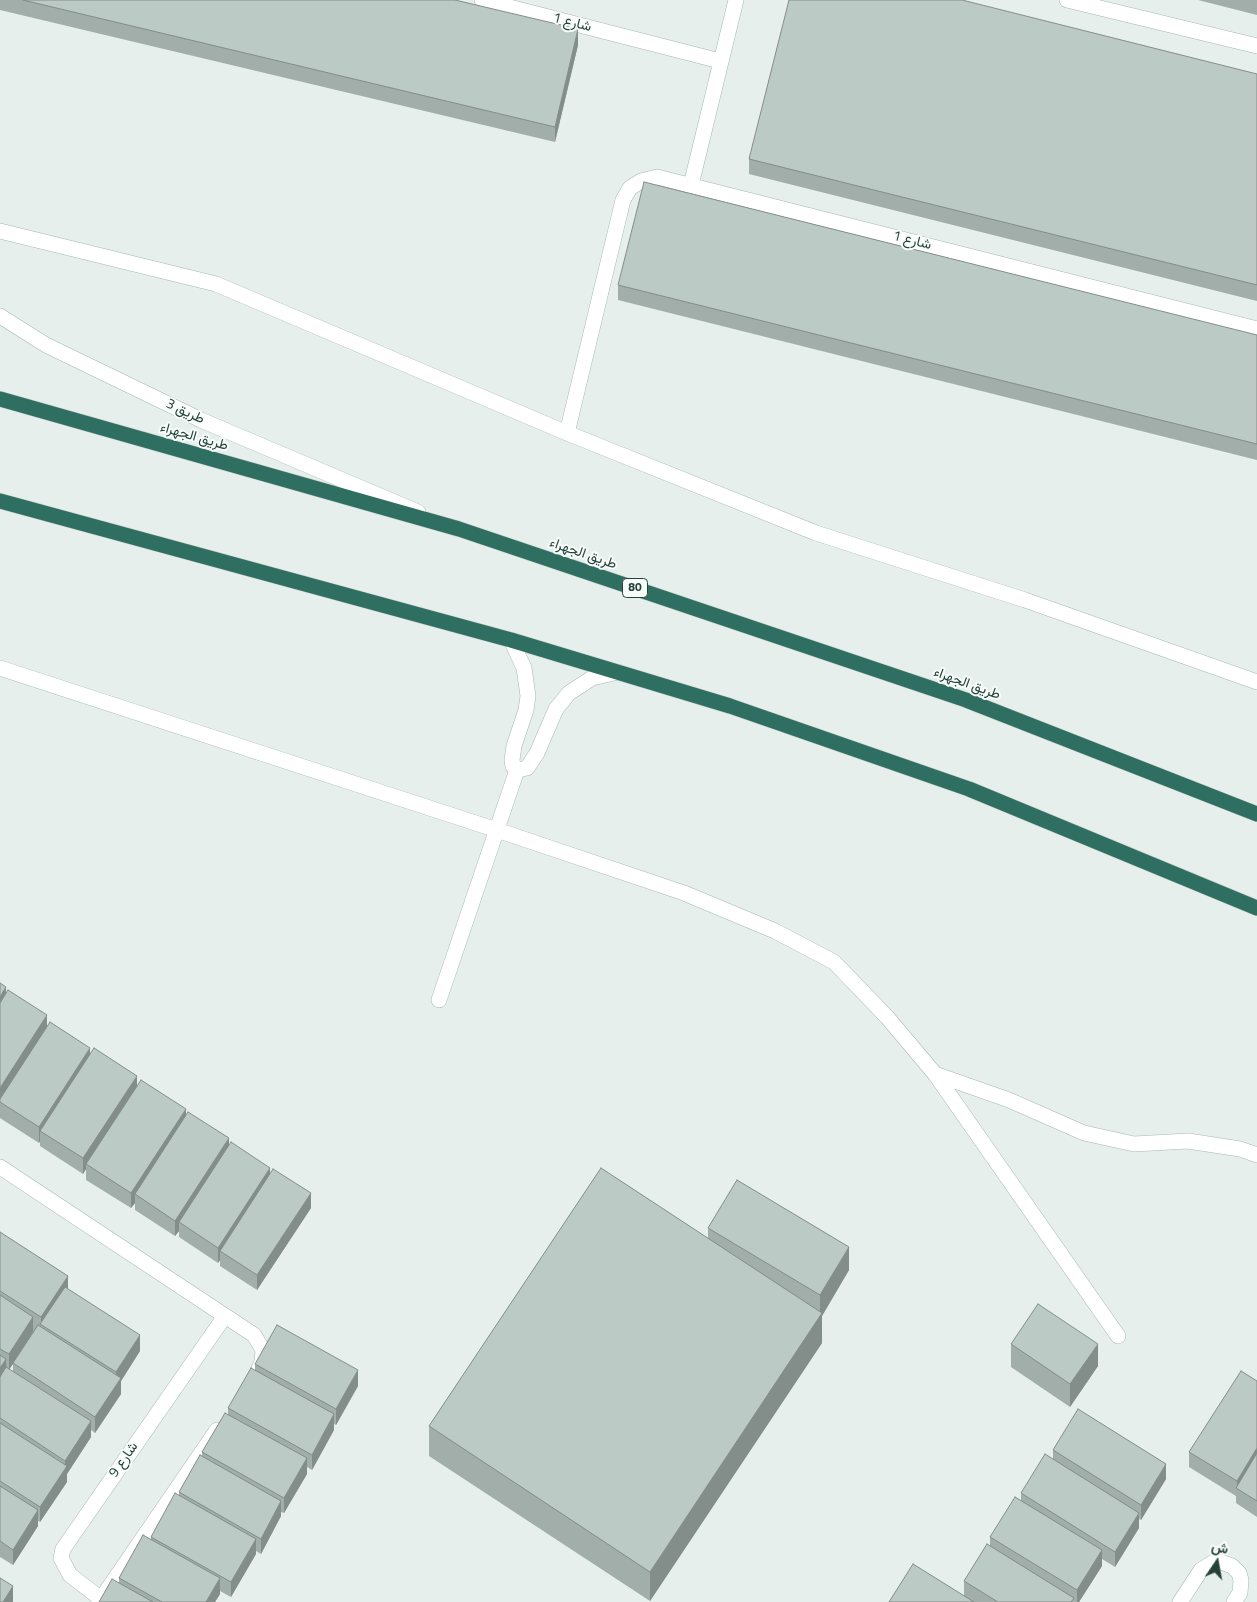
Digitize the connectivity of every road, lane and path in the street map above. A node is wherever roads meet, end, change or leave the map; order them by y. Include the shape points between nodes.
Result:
1 (482, 0) edge
2 (736, 0) edge
3 (1067, 0) edge
4 (1257, 46) edge
5 (720, 61) junction
6 (691, 185) junction
7 (0, 231) edge
8 (0, 316) edge
9 (1257, 329) edge
10 (0, 399) edge
11 (567, 433) junction
12 (0, 501) edge
13 (459, 529) junction
14 (511, 640) junction
15 (0, 668) edge
16 (618, 672) junction
17 (1257, 682) edge
18 (517, 770) junction
19 (1257, 814) edge
20 (497, 830) junction
21 (1257, 908) edge
22 (439, 1000) dead end
23 (935, 1074) junction
24 (1257, 1155) edge
25 (2, 1171) edge
26 (225, 1316) junction
27 (1118, 1336) dead end
28 (251, 1381) edge
29 (223, 1421) edge
30 (100, 1600) edge
31 (1180, 1602) edge
32 (1234, 1602) edge

1 - 5 street, شارع 1
2 - 5 street
3 - 4 street
5 - 6 street
6 - 9 street, شارع 1
6 - 11 street, شارع 1 via 658,177 640,181 630,188 623,200
7 - 11 street via 216,284
8 - 13 street, طريق 3 via 46,345 201,420
10 - 13 highway, طريق الجهراء / 80
11 - 17 street via 816,533 1024,600
12 - 14 highway
13 - 19 highway, طريق الجهراء / 80 via 966,700
14 - 16 highway
14 - 18 street via 524,668 528,696 514,746 512,760
15 - 20 street
16 - 18 street via 592,678 569,693 556,710 527,768
16 - 21 highway via 730,706 933,776
18 - 20 street
20 - 22 street
20 - 23 street via 684,893 775,931 834,962 887,1017
23 - 24 street via 1009,1100 1084,1133 1134,1144 1188,1141
23 - 27 street
25 - 26 street
26 - 28 street via 254,1335 263,1350 262,1362
26 - 30 street, شارع 9 via 63,1549 61,1558 70,1575
29 - 30 street, شارع 9
31 - 32 street via 1201,1570 1214,1562 1221,1562 1239,1573 1240,1593

